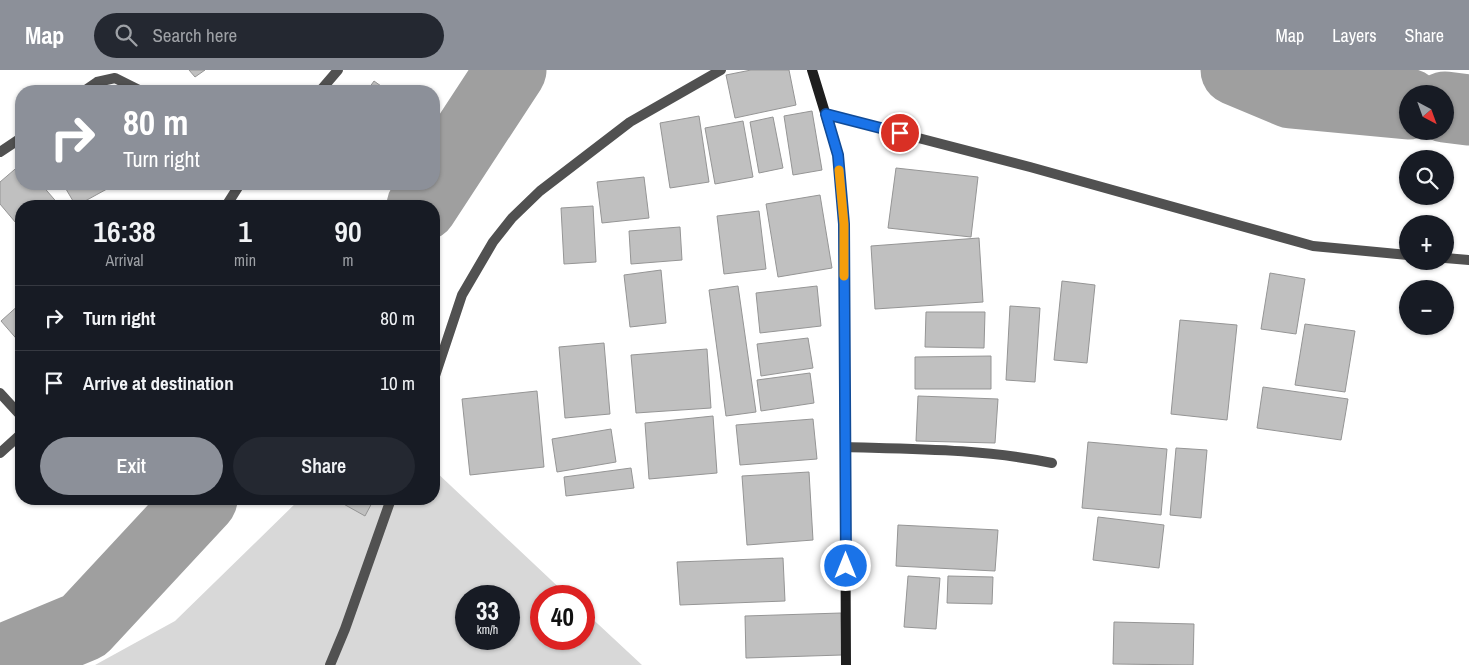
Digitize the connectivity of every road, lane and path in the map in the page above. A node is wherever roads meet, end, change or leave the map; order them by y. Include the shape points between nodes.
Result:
1 (338, 70) edge
2 (721, 70) edge
3 (812, 70) edge
4 (92, 85) edge
5 (129, 85) edge
6 (325, 85) edge
7 (826, 114) junction
8 (15, 142) edge
9 (0, 152) edge
10 (1399, 253) edge
11 (1454, 259) edge
12 (1469, 260) edge
13 (440, 361) edge
14 (0, 393) edge
15 (15, 409) edge
16 (15, 439) edge
17 (846, 447) junction
18 (0, 453) edge
19 (1052, 463) dead end
20 (389, 505) edge
21 (330, 665) edge
22 (846, 665) edge

1 - 6 street
2 - 13 street via 630,122 540,191 512,218 493,242 462,295
3 - 7 street
4 - 5 street via 115,78
7 - 10 street via 1312,246
7 - 17 street via 838,155 844,224
8 - 9 street
11 - 12 street
14 - 15 street
16 - 18 street
17 - 19 street via 973,450
17 - 22 street
20 - 21 street

